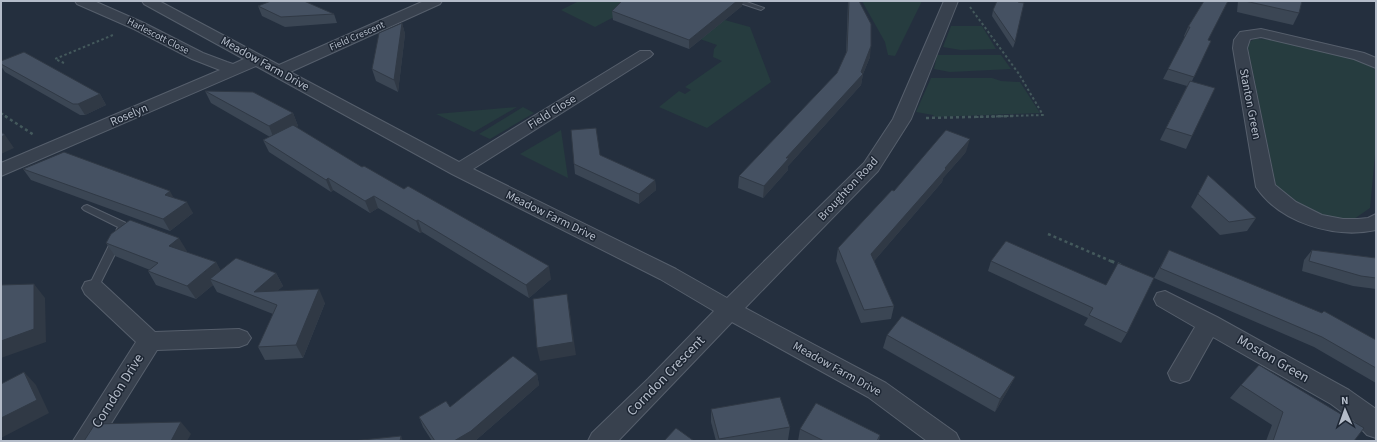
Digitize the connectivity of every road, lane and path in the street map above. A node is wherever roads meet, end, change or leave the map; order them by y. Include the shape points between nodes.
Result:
1 (82, 1) edge
2 (436, 1) edge
3 (737, 1) edge
4 (951, 1) edge
5 (156, 2) edge
6 (970, 6) dead end
7 (760, 8) dead end
8 (137, 25) junction
9 (645, 54) dead end
10 (258, 59) junction
11 (64, 63) dead end
12 (1376, 63) edge
13 (234, 69) junction
14 (279, 71) junction
15 (1, 113) edge
16 (926, 118) dead end
17 (53, 148) junction
18 (1, 170) edge
19 (459, 170) junction
20 (87, 208) dead end
21 (1376, 221) edge
22 (1048, 234) dead end
23 (1124, 266) edge
24 (93, 288) joint
25 (1165, 299) dead end
26 (730, 310) junction
27 (1209, 323) junction
28 (239, 338) dead end
29 (150, 341) junction
30 (1180, 373) dead end
31 (1376, 427) edge
32 (86, 441) edge
33 (601, 441) edge
34 (947, 441) edge

1 - 8 street, Harlescott Close
2 - 14 street, Field Crescent
3 - 7 lane
4 - 26 street, Broughton Road via 902,119 871,167
5 - 10 street, Meadow Farm Drive
6 - 16 path via 1018,74 1043,115
8 - 11 path via 55,59
8 - 13 street, Harlescott Close via 187,52
9 - 19 street, Field Close
10 - 13 street, Roselyn
10 - 14 street, Meadow Farm Drive
12 - 21 street, Stanton Green via 1359,56 1261,33 1245,35 1241,40 1240,48 1266,187 1279,200 1299,213 1328,224 1354,227 1374,224
13 - 17 street, Roselyn
14 - 19 street, Meadow Farm Drive
15 - 17 path
17 - 18 street, Roselyn
19 - 26 street, Meadow Farm Drive via 668,274
20 - 24 lane via 124,226
22 - 23 path
24 - 29 street, Corndon Drive
25 - 27 street, Moston Green
26 - 33 street, Corndon Crescent
26 - 34 street, Meadow Farm Drive via 877,390
27 - 30 street
27 - 31 street, Moston Green via 1340,397 1363,413
28 - 29 street, Corndon Drive
29 - 32 street, Corndon Drive

